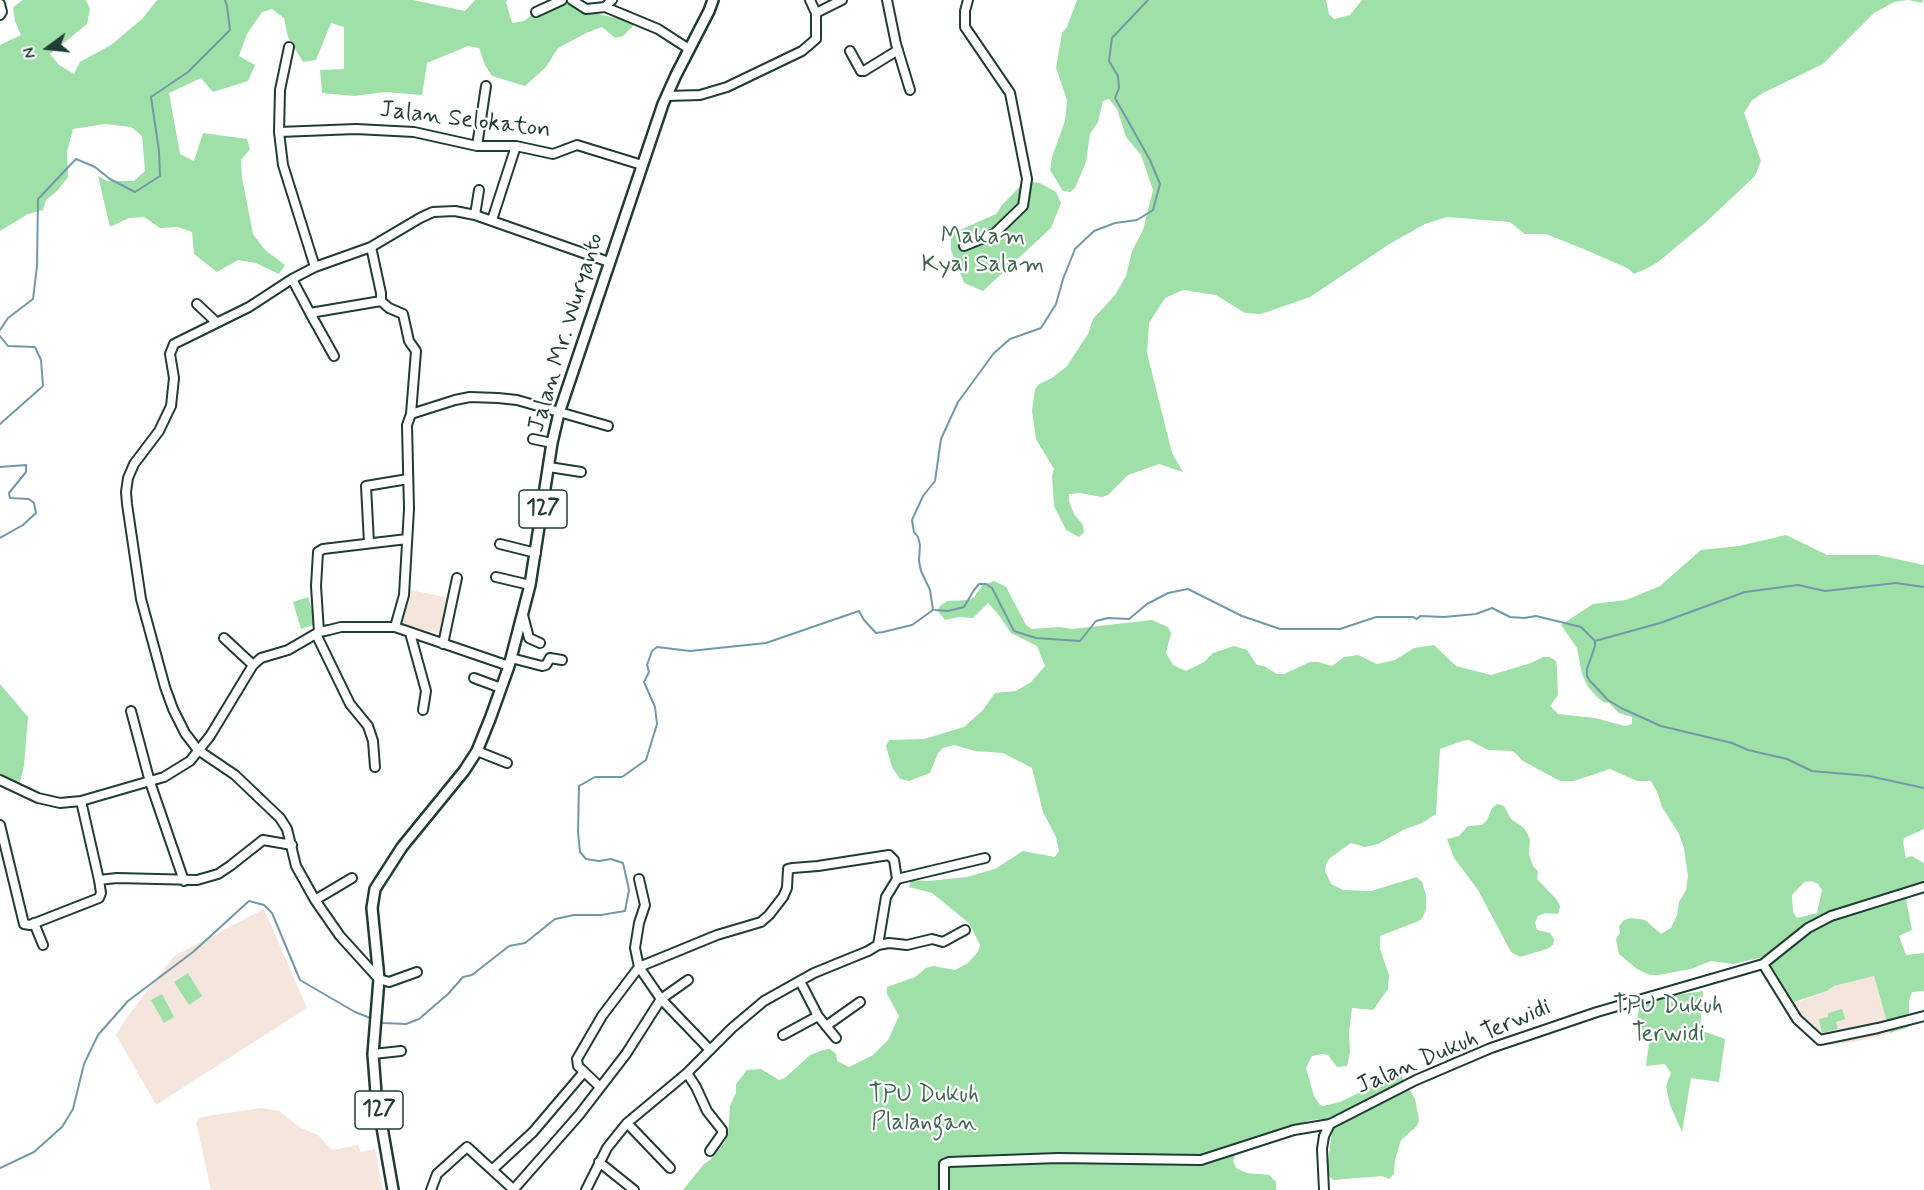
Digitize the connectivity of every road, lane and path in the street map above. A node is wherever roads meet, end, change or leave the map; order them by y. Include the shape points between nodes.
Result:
1 (562, 0) edge
2 (572, 0) edge
3 (612, 0) edge
4 (713, 0) edge
5 (810, 0) edge
6 (842, 0) edge
7 (887, 0) edge
8 (968, 0) edge
9 (0, 4) edge
10 (605, 7) junction
11 (536, 12) dead end
12 (816, 13) junction
13 (0, 15) edge
14 (289, 47) dead end
15 (688, 49) junction
16 (898, 50) junction
17 (850, 51) dead end
18 (486, 86) dead end
19 (910, 90) dead end
20 (667, 96) junction
21 (279, 132) junction
22 (477, 146) junction
23 (516, 146) junction
24 (642, 165) junction
25 (479, 190) dead end
26 (475, 215) junction
27 (492, 220) junction
28 (964, 246) dead end
29 (371, 247) junction
30 (609, 262) junction
31 (315, 267) junction
32 (292, 279) junction
33 (381, 301) junction
34 (198, 304) dead end
35 (310, 313) junction
36 (216, 322) junction
37 (334, 356) dead end
38 (559, 413) junction
39 (411, 414) junction
40 (608, 426) dead end
41 (533, 439) dead end
42 (552, 443) junction
43 (549, 467) junction
44 (581, 472) dead end
45 (408, 479) junction
46 (407, 539) junction
47 (369, 543) junction
48 (501, 544) dead end
49 (536, 553) junction
50 (496, 577) dead end
51 (457, 578) dead end
52 (530, 585) junction
53 (523, 615) junction
54 (395, 627) junction
55 (318, 633) junction
56 (410, 633) junction
57 (224, 638) dead end
58 (540, 643) dead end
59 (443, 644) junction
60 (562, 660) dead end
61 (510, 662) junction
62 (253, 665) junction
63 (474, 678) dead end
64 (501, 688) junction
65 (423, 710) dead end
66 (131, 711) dead end
67 (198, 750) junction
68 (477, 751) junction
69 (507, 762) dead end
70 (375, 767) dead end
71 (0, 780) edge
72 (150, 782) junction
73 (81, 801) junction
74 (0, 825) edge
75 (292, 846) junction
76 (985, 858) dead end
77 (352, 878) dead end
78 (639, 879) dead end
79 (897, 879) junction
80 (99, 880) junction
81 (184, 881) junction
82 (1924, 887) edge
83 (315, 900) junction
84 (34, 923) junction
85 (965, 930) dead end
86 (43, 945) dead end
87 (878, 945) junction
88 (1762, 964) junction
89 (639, 967) junction
90 (417, 972) dead end
91 (379, 979) junction
92 (688, 980) dead end
93 (800, 981) junction
94 (661, 999) junction
95 (860, 1002) dead end
96 (818, 1016) junction
97 (1924, 1016) edge
98 (826, 1026) junction
99 (783, 1035) dead end
100 (836, 1038) dead end
101 (710, 1050) junction
102 (401, 1051) dead end
103 (373, 1054) junction
104 (584, 1072) junction
105 (687, 1073) junction
106 (600, 1087) junction
107 (627, 1122) junction
108 (1330, 1124) junction
109 (710, 1151) dead end
110 (599, 1162) junction
111 (670, 1168) dead end
112 (493, 1169) junction
113 (393, 1190) edge
114 (431, 1190) edge
115 (514, 1190) edge
116 (586, 1190) edge
117 (634, 1190) edge
118 (944, 1190) edge
119 (1324, 1190) edge

1 - 11 street
2 - 10 street via 586,9
3 - 10 street
4 - 15 main road, Jalan Mr. Wuryanto / 127
5 - 12 street
6 - 12 street
7 - 16 street
8 - 28 street via 965,27 1010,93 1027,178 1023,206 994,234
9 - 13 street
10 - 15 street via 658,29
12 - 20 street via 816,39 802,51 727,87 700,95
14 - 21 street via 280,90
15 - 20 main road, Jalan Mr. Wuryanto / 127
16 - 17 street via 864,71
16 - 19 street
18 - 22 street
20 - 24 main road, Jalan Mr. Wuryanto / 127
21 - 22 street, Jalan Selokaton via 414,132
21 - 31 street via 283,165
22 - 23 street, Jalan Selokaton
23 - 24 street, Jalan Selokaton via 553,154 577,146
23 - 27 street
24 - 30 main road, Jalan Mr. Wuryanto / 127
25 - 26 street
26 - 27 street
26 - 29 street via 433,212
27 - 30 street
29 - 31 street
29 - 33 street
30 - 38 main road, Jalan Mr. Wuryanto / 127
31 - 32 street
32 - 35 street
32 - 36 street via 249,307
33 - 35 street
33 - 39 street via 403,314 409,341 416,351
34 - 36 street
35 - 37 street
36 - 67 street via 174,344 171,406 159,431 134,464 126,492 138,583 156,659 173,709
38 - 39 street via 517,400 470,397
38 - 40 street
38 - 42 main road, Jalan Mr. Wuryanto / 127
39 - 45 street via 407,425
41 - 42 street
42 - 43 main road, Jalan Mr. Wuryanto / 127
43 - 44 street
43 - 49 main road, Jalan Mr. Wuryanto / 127
45 - 46 street
45 - 47 street via 366,486
46 - 47 street
46 - 54 street via 404,595
47 - 55 street via 318,552
48 - 49 street
49 - 52 main road, Jalan Mr. Wuryanto / 127
50 - 52 street
51 - 59 street
52 - 53 main road, Jalan Mr. Wuryanto / 127
53 - 58 street via 529,638
53 - 61 main road, Jalan Mr. Wuryanto / 127
54 - 55 street via 340,627
54 - 56 street
55 - 62 street
55 - 70 street via 350,704 368,726
56 - 59 street
56 - 65 street via 426,691
57 - 62 street
59 - 61 street
60 - 61 street via 550,658 542,666
61 - 64 main road, Jalan Mr. Wuryanto / 127
62 - 67 street
63 - 64 street
64 - 68 main road, Jalan Mr. Wuryanto / 127
66 - 72 street
67 - 72 street via 178,769
67 - 75 street via 235,775 274,810 287,829
68 - 69 street
68 - 91 main road, Jalan Mr. Wuryanto / 127 via 375,889 372,908
71 - 73 street via 47,801
72 - 73 street
72 - 81 street
73 - 80 street
74 - 84 street via 24,924
75 - 81 street via 263,840 218,873
75 - 83 street via 296,866
76 - 79 street
77 - 83 street
78 - 89 street via 645,905 635,948
79 - 87 street via 886,897
79 - 89 street via 894,860 889,855 788,869 783,897 761,922 717,935
80 - 81 street
80 - 84 street via 99,898
82 - 88 street, Jalan Dukuh Terwidi via 1831,916 1808,928
83 - 91 street via 340,936
84 - 86 street
85 - 87 street via 943,942 928,939 907,945
87 - 93 street
88 - 97 street via 1797,1020 1820,1040
88 - 108 street, Jalan Dukuh Terwidi via 1597,1012 1491,1048 1416,1080
89 - 94 street
89 - 104 street via 602,1016 577,1059
90 - 91 street via 389,982
91 - 103 main road, Jalan Mr. Wuryanto / 127
92 - 94 street
93 - 96 street
93 - 101 street via 764,1001
94 - 101 street
94 - 106 street
95 - 98 street
96 - 98 street
96 - 99 street
98 - 100 street
101 - 105 street
102 - 103 street
103 - 113 main road, Jalan Mr. Wuryanto / 127
104 - 106 street
104 - 112 street via 533,1132
105 - 107 street
105 - 109 street via 722,1130
106 - 115 street
107 - 110 street
107 - 111 street
108 - 118 street, Jalan Dukuh Terwidi via 1294,1130 1201,1160 1058,1158 949,1162 944,1164
108 - 119 street via 1322,1149
110 - 116 street
110 - 117 street
112 - 114 street via 467,1147 437,1174
112 - 115 street

